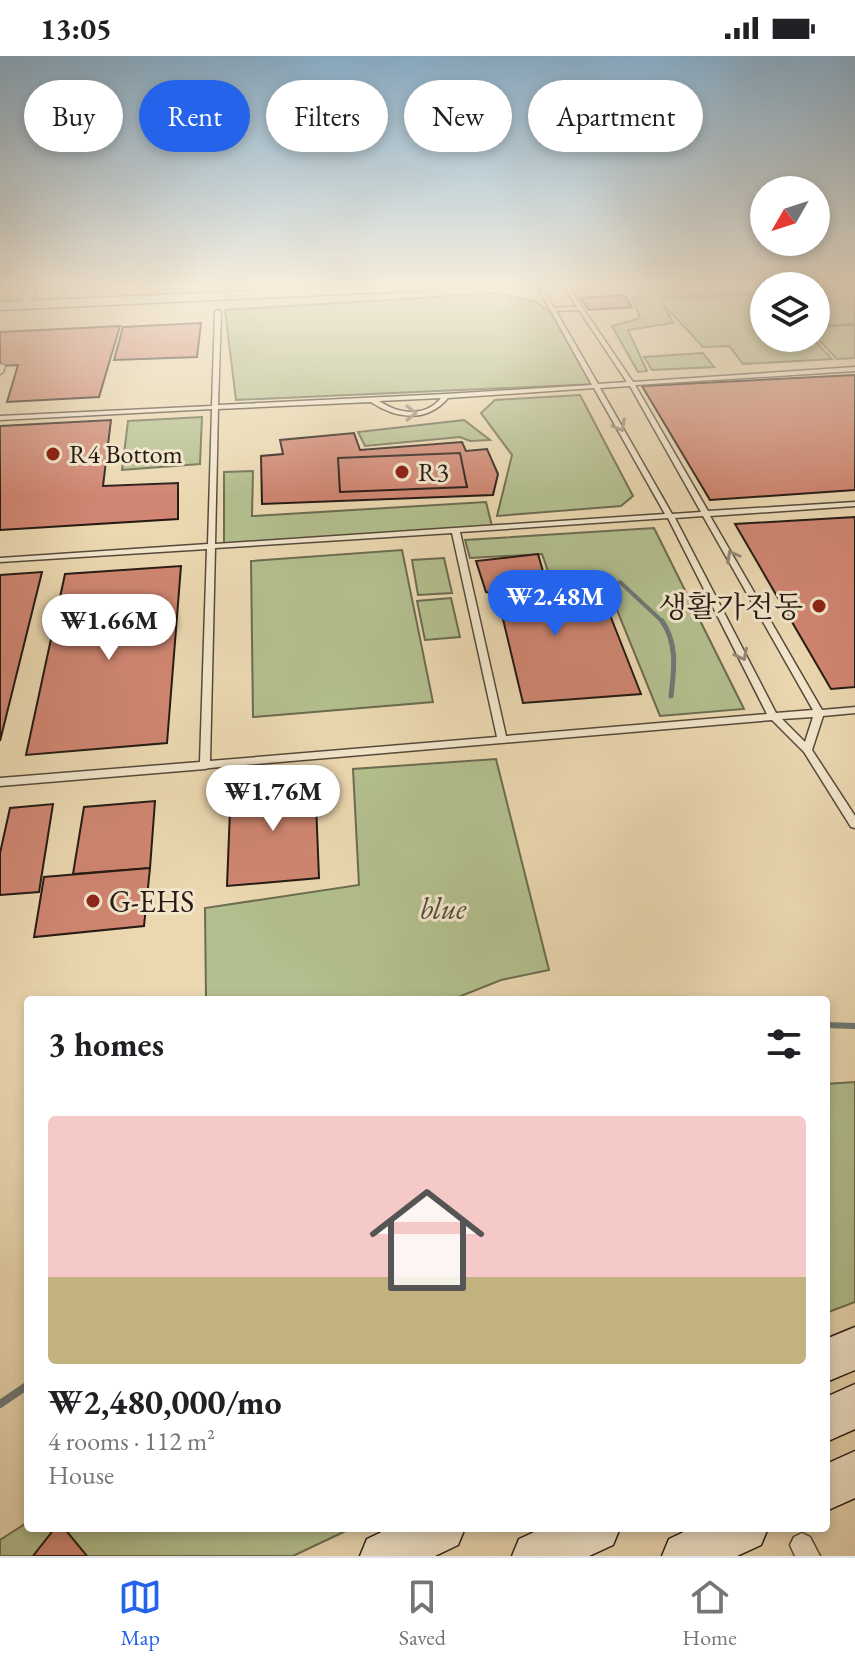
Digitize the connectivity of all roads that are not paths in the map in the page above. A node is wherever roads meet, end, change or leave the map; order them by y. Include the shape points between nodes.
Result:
1 (216, 356) edge
2 (580, 356) edge
3 (613, 356) edge
4 (855, 369) edge
5 (631, 383) junction
6 (597, 384) junction
7 (446, 396) junction
8 (373, 400) junction
9 (214, 407) junction
10 (0, 418) edge
11 (855, 504) edge
12 (708, 514) junction
13 (671, 518) junction
14 (456, 532) junction
15 (211, 547) junction
16 (0, 560) edge
17 (855, 710) edge
18 (819, 713) junction
19 (772, 715) junction
20 (502, 739) junction
21 (807, 750) junction
22 (205, 766) junction
23 (0, 782) edge
24 (855, 824) edge
25 (855, 1348) edge
26 (830, 1359) edge
27 (855, 1406) edge
28 (830, 1418) edge
29 (855, 1474) edge
30 (830, 1486) edge
31 (433, 1532) edge
32 (587, 1532) edge
33 (736, 1532) edge
34 (384, 1556) edge
35 (536, 1556) edge
36 (686, 1556) edge

1 - 9 lane
2 - 6 lane
3 - 5 lane
4 - 5 lane
5 - 6 lane
5 - 12 lane
6 - 7 lane
6 -> 13 lane
7 - 8 lane
8 -> 7 lane via 401,414 425,412
8 - 9 lane
9 - 10 lane
9 - 15 lane
11 - 12 lane
12 - 13 lane
18 -> 12 lane
13 - 14 lane
13 -> 19 lane
14 - 15 lane
14 - 20 lane
15 - 16 lane
15 - 22 lane
17 - 18 lane
18 - 19 lane
18 - 21 lane
19 - 20 lane
19 - 21 lane
20 - 22 lane
21 - 24 lane
22 - 23 lane
25 - 26 main road
27 - 28 main road
29 - 30 main road
31 - 34 main road
32 - 35 main road
33 - 36 main road

